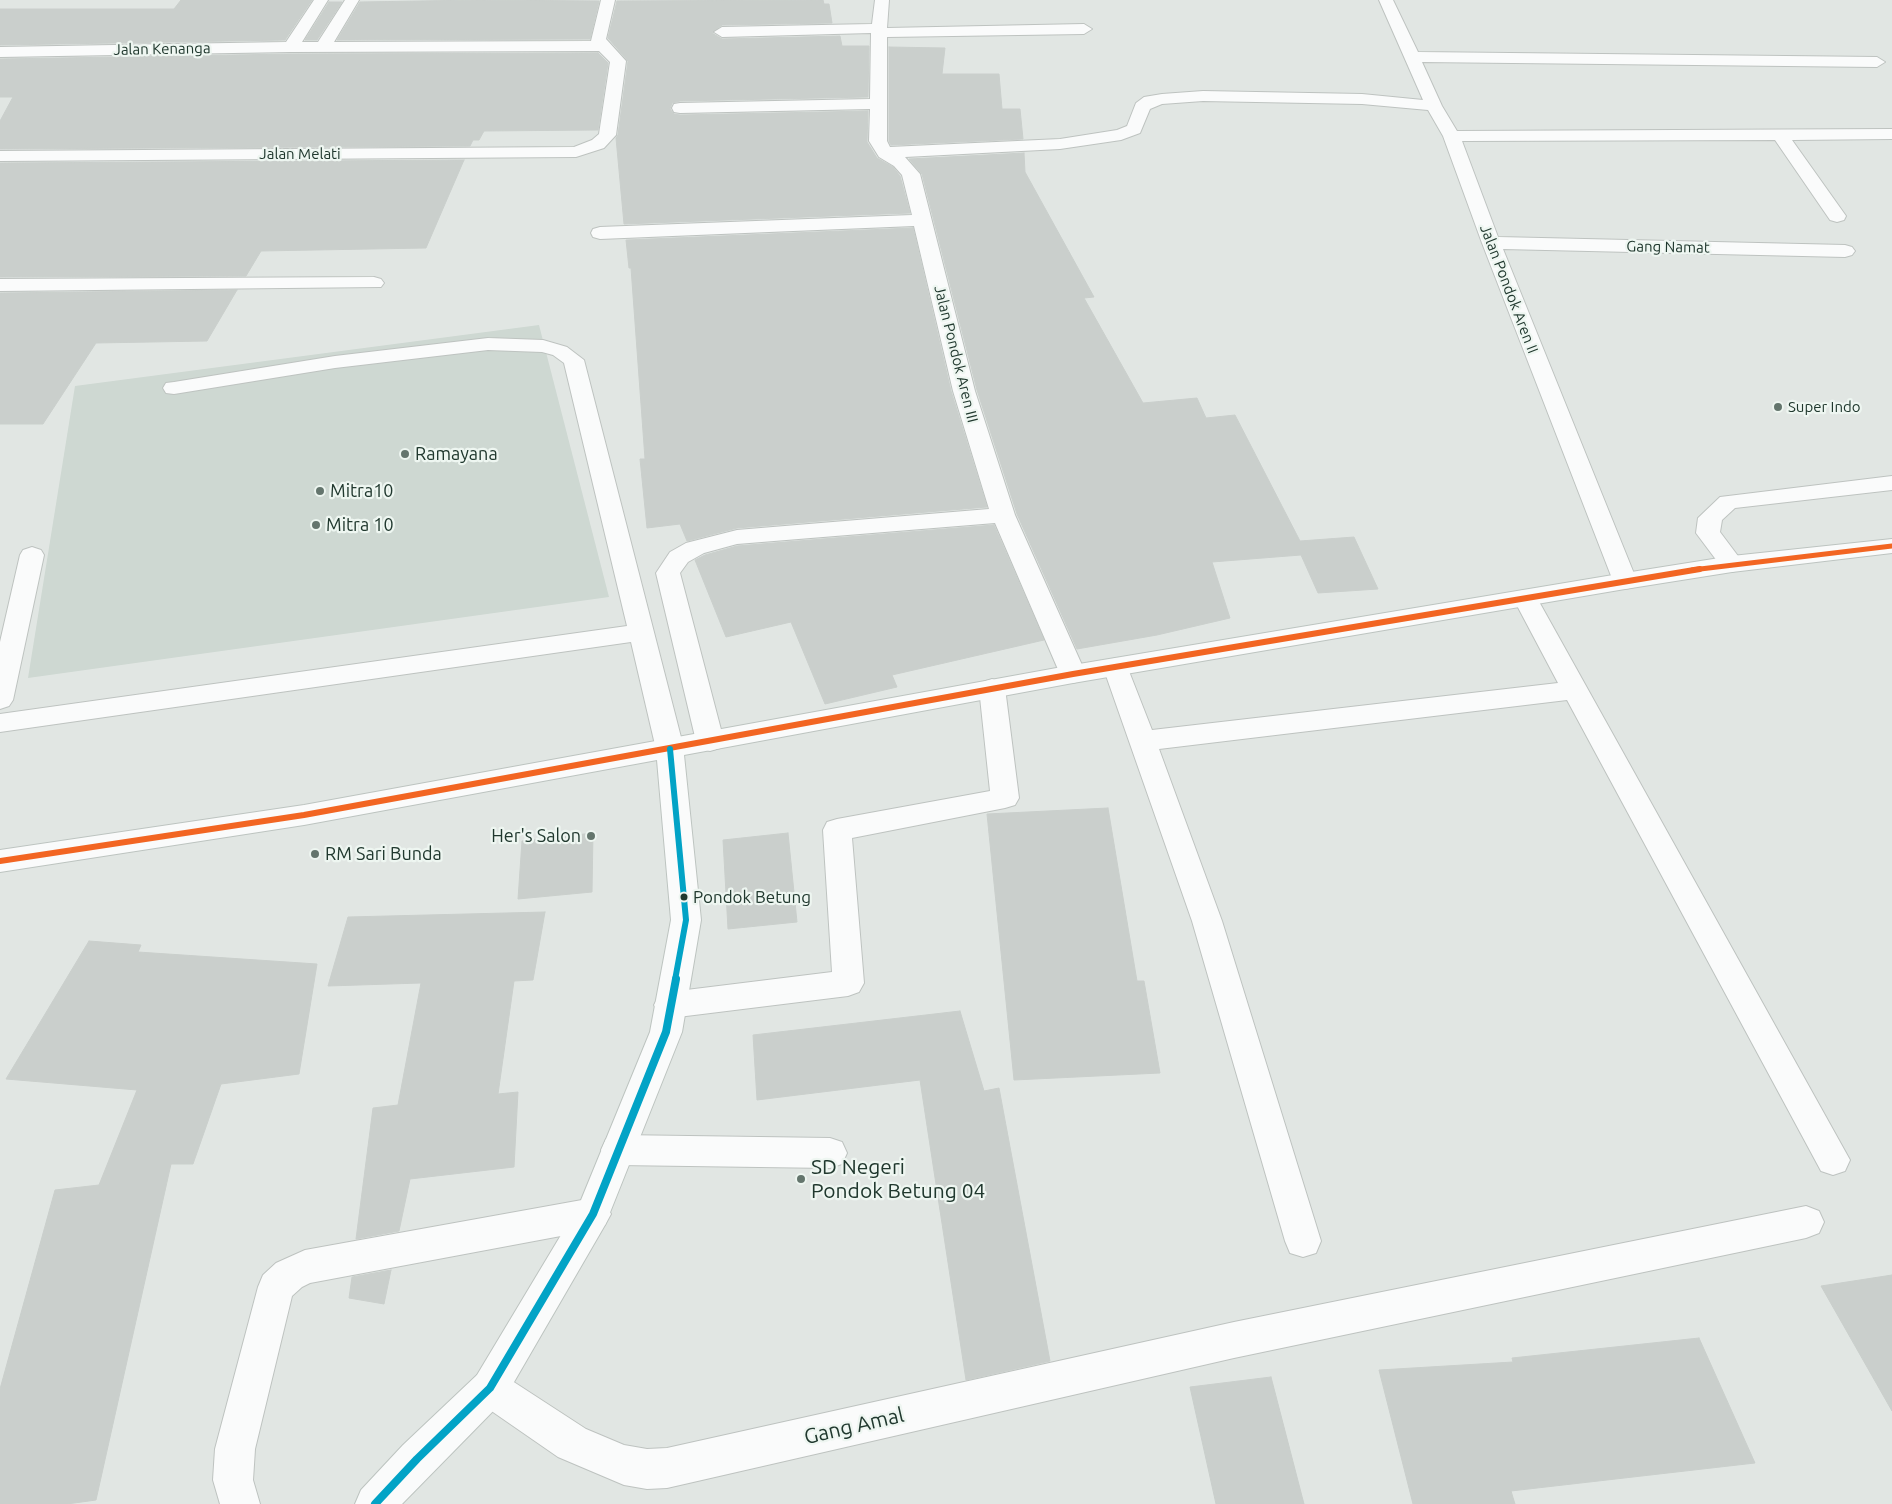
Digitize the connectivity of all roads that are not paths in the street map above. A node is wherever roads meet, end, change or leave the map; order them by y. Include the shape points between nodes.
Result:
1 (320, 0) edge
2 (352, 0) edge
3 (608, 0) edge
4 (882, 0) edge
5 (1386, 0) edge
6 (1084, 29) dead end
7 (879, 31) junction
8 (722, 32) dead end
9 (605, 46) junction
10 (291, 47) junction
11 (323, 47) junction
12 (0, 52) edge
13 (1412, 57) junction
14 (1876, 62) dead end
15 (878, 104) junction
16 (1434, 106) junction
17 (680, 108) dead end
18 (1892, 134) edge
19 (1780, 135) junction
20 (1452, 136) junction
21 (885, 153) junction
22 (0, 156) edge
23 (1837, 216) dead end
24 (923, 220) junction
25 (600, 233) dead end
26 (1491, 243) junction
27 (1845, 251) dead end
28 (374, 283) dead end
29 (0, 285) edge
30 (174, 388) dead end
31 (1892, 483) edge
32 (1003, 515) junction
33 (1890, 550) edge
34 (32, 555) dead end
35 (1732, 564) junction
36 (1625, 582) junction
37 (1525, 598) junction
38 (642, 632) junction
39 (1116, 667) junction
40 (1073, 674) junction
41 (992, 688) junction
42 (1575, 690) junction
43 (0, 700) edge
44 (0, 722) edge
45 (710, 741) junction
46 (1143, 741) junction
47 (670, 749) junction
48 (0, 861) edge
49 (670, 1005) junction
50 (618, 1150) junction
51 (830, 1153) dead end
52 (1833, 1160) dead end
53 (593, 1214) junction
54 (1806, 1222) dead end
55 (1303, 1241) dead end
56 (490, 1388) junction
57 (240, 1504) edge
58 (375, 1504) edge

1 - 10 street
2 - 11 street
3 - 9 street via 598,40
4 - 7 street
5 - 13 street, Jalan Pondok Aren II
6 - 7 street
7 - 8 street
7 - 15 street
9 - 11 street, Jalan Kenanga
9 - 22 street, Jalan Melati via 618,61 607,135 598,144 576,152
10 - 11 street, Jalan Kenanga
10 - 12 street, Jalan Kenanga
13 - 14 street
13 - 16 street, Jalan Pondok Aren II
15 - 17 street
15 - 21 street via 878,141
16 - 20 street, Jalan Pondok Aren II
16 - 21 street via 1362,99 1203,96 1162,99 1150,101 1142,107 1134,128 1121,135 1060,144
18 - 19 street
19 - 20 street
19 - 23 street
20 - 26 street, Jalan Pondok Aren II
21 - 24 street, Jalan Pondok Aren III via 900,162 910,174
24 - 25 street
24 - 32 street, Jalan Pondok Aren III via 964,391
26 - 27 street, Gang Namat
26 - 36 street, Jalan Pondok Aren II
28 - 29 street
30 - 38 street via 335,362 488,344 543,346 560,351 574,360
31 - 35 street via 1728,502 1710,518 1708,533
32 - 40 street, Jalan Pondok Aren III
32 - 45 street via 737,538 694,548 680,557 668,573
33 - 35 street
34 - 43 street
35 - 36 street
36 - 37 street
37 - 39 street
37 - 42 street
38 - 44 street
38 - 47 street
39 - 40 street
39 - 46 street
40 - 41 street
41 - 45 street
41 - 49 street via 1005,798 837,830 848,983
42 - 46 street
42 - 52 street
45 - 47 street
46 - 55 street via 1207,920
47 - 48 street via 304,815
47 - 49 street via 686,920
49 - 50 street via 666,1032
50 - 51 street
50 - 53 street
53 - 56 street
53 - 57 street via 305,1267 289,1275 276,1287 235,1450 233,1480
54 - 56 street, Gang Amal via 1234,1340 667,1468 624,1465 572,1443
56 - 58 street

